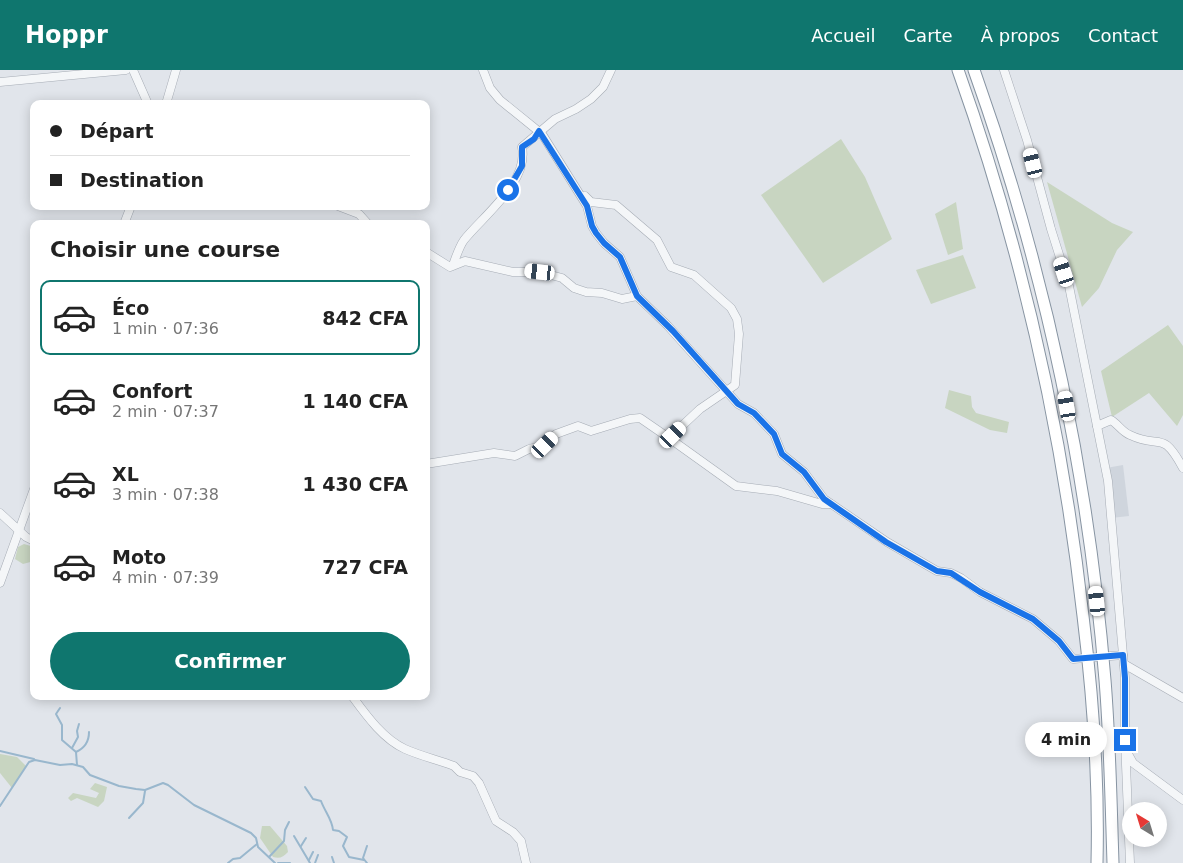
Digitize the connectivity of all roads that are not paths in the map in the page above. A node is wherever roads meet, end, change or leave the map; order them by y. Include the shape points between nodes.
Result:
1 (126, 70) edge
2 (133, 70) edge
3 (176, 70) edge
4 (483, 70) edge
5 (611, 70) edge
6 (958, 70) edge
7 (974, 70) edge
8 (1004, 70) edge
9 (0, 82) edge
10 (168, 95) junction
11 (146, 100) edge
12 (167, 100) edge
13 (171, 100) edge
14 (539, 131) junction
15 (578, 190) junction
16 (129, 210) edge
17 (348, 210) edge
18 (120, 220) edge
19 (364, 220) edge
20 (430, 255) edge
21 (453, 265) junction
22 (637, 296) junction
23 (727, 390) junction
24 (1097, 426) junction
25 (669, 438) junction
26 (430, 463) edge
27 (1183, 468) edge
28 (30, 500) edge
29 (834, 504) junction
30 (0, 513) edge
31 (19, 531) junction
32 (30, 538) edge
33 (0, 584) edge
34 (1123, 655) junction
35 (1103, 657) junction
36 (1088, 659) junction
37 (1124, 664) junction
38 (1183, 698) edge
39 (355, 700) edge
40 (1126, 750) junction
41 (1183, 800) edge
42 (526, 863) edge
43 (1097, 863) edge
44 (1113, 863) edge
45 (1130, 863) edge

1 - 9 street
2 - 11 street
3 - 10 street
4 - 14 street via 490,88 500,100
5 - 14 street via 603,87 591,99
6 - 36 highway via 1009,230 1047,382 1077,564
7 - 35 highway via 1022,216 1060,371 1093,564
8 - 24 street via 1028,140 1069,286
10 - 12 street
10 - 13 street
14 - 15 street
14 - 21 street via 522,147 522,166 508,190 464,241
15 - 22 street via 587,206 592,226 620,257
15 - 23 street via 592,202 616,205 657,240 671,267 694,275 731,308 739,334 735,385
16 - 18 street
17 - 19 street
20 - 21 street via 445,265
21 - 22 street via 465,261 513,272 540,272 562,278 574,288 586,292 622,299
22 - 23 street
23 - 25 street via 700,409
23 - 29 street via 738,404 754,413 774,434 782,454 804,472 824,499
24 - 27 street via 1111,420 1131,436 1165,442
24 - 34 street via 1108,481
25 - 26 street via 640,418 630,419 591,431 578,426 556,434 545,445 529,448 515,456 494,453
25 - 29 street via 736,486 777,490 822,504
28 - 31 street
29 - 36 street via 886,542 937,571 951,573 1033,619 1059,641 1073,659
30 - 31 street
31 - 32 street
31 - 33 street
34 - 35 street
34 - 37 street
35 - 36 street
35 - 44 highway
36 - 43 highway via 1094,733
37 - 38 street
37 - 40 street
39 - 42 street via 394,742 473,776 488,799 496,821 521,841
40 - 41 street via 1133,763
40 - 45 street

